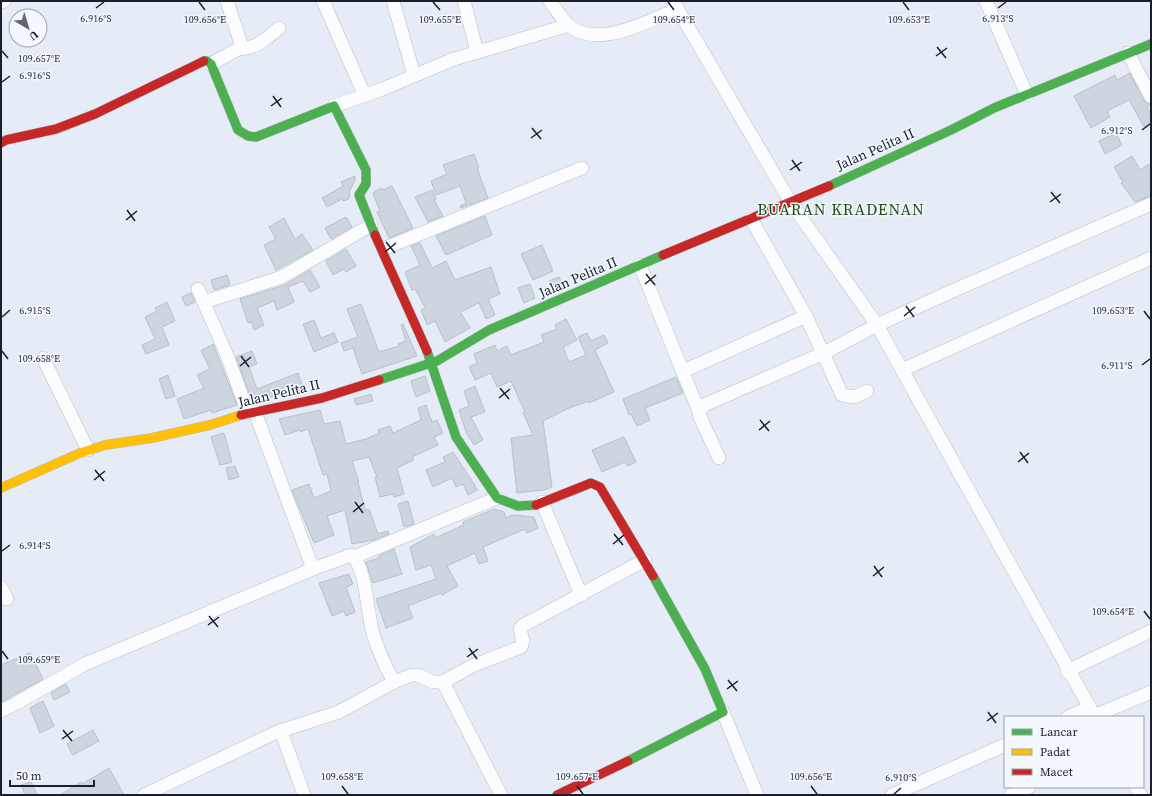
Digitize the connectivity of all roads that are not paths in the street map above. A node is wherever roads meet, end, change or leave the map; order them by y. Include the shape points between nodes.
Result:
1 (4, 1) edge
2 (227, 1) edge
3 (323, 1) edge
4 (393, 1) edge
5 (464, 1) edge
6 (550, 1) edge
7 (986, 1) edge
8 (1, 2) edge
9 (675, 4) edge
10 (569, 25) junction
11 (280, 28) dead end
12 (1151, 44) edge
13 (240, 48) junction
14 (477, 52) junction
15 (1128, 52) junction
16 (211, 64) junction
17 (414, 75) junction
18 (364, 94) junction
19 (1027, 95) junction
20 (1151, 97) edge
21 (334, 106) junction
22 (1, 143) edge
23 (582, 168) dead end
24 (791, 203) junction
25 (1151, 204) edge
26 (751, 219) junction
27 (371, 225) junction
28 (383, 249) junction
29 (1151, 258) edge
30 (640, 265) junction
31 (198, 289) dead end
32 (204, 302) junction
33 (806, 316) junction
34 (876, 325) junction
35 (824, 353) junction
36 (42, 358) dead end
37 (432, 362) junction
38 (682, 370) junction
39 (902, 370) junction
40 (867, 391) dead end
41 (699, 411) junction
42 (252, 412) junction
43 (88, 450) junction
44 (718, 458) dead end
45 (1, 488) edge
46 (497, 498) junction
47 (542, 502) junction
48 (354, 557) junction
49 (645, 560) junction
50 (313, 569) junction
51 (1, 587) edge
52 (581, 595) junction
53 (7, 599) dead end
54 (1151, 631) edge
55 (1067, 671) junction
56 (394, 682) junction
57 (443, 682) junction
58 (1151, 692) edge
59 (1, 710) edge
60 (723, 712) junction
61 (1092, 714) edge
62 (1076, 716) edge
63 (281, 731) junction
64 (1004, 745) edge
65 (1027, 788) edge
66 (144, 795) edge
67 (304, 795) edge
68 (501, 795) edge
69 (557, 795) edge
70 (757, 795) edge
71 (892, 795) edge
72 (1011, 795) edge

1 - 8 street
2 - 13 street via 241,44
3 - 18 street
4 - 17 street
5 - 14 street
6 - 10 street
7 - 19 street
9 - 10 street via 603,36 583,33
9 - 24 street
10 - 14 street
11 - 13 street via 254,45
12 - 15 street, Jalan Pelita II
13 - 16 street
14 - 17 street
15 - 19 street, Jalan Pelita II
15 - 20 street
16 - 21 street via 238,130 248,136 256,136
16 - 22 street via 207,61 200,62 94,114 56,129
17 - 18 street
18 - 21 street
19 - 24 street, Jalan Pelita II
21 - 27 street via 366,170 366,184 359,197
23 - 28 street
24 - 26 street, Jalan Pelita II
24 - 34 street
25 - 34 street
26 - 30 street, Jalan Pelita II
26 - 33 street
27 - 28 street
27 - 32 street via 282,277
28 - 37 street
29 - 39 street
30 - 37 street, Jalan Pelita II via 489,330
30 - 38 street
31 - 32 street
32 - 42 street
33 - 35 street
33 - 38 street
34 - 35 street
34 - 39 street
35 - 40 street via 842,395 854,397
35 - 41 street via 709,401
36 - 43 street
37 - 42 street, Jalan Pelita II via 322,398
37 - 46 street via 456,437
38 - 41 street
39 - 55 street
41 - 44 street
42 - 43 street, Jalan Pelita II via 210,425
42 - 50 street
43 - 45 street, Jalan Pelita II
46 - 47 street via 518,506 534,506
46 - 48 street
47 - 49 street via 591,483 598,485
47 - 52 street
48 - 50 street via 348,556
48 - 56 street via 365,585 374,637
49 - 52 street
49 - 60 street via 704,669
50 - 59 street via 85,664
51 - 53 street
52 - 57 street via 522,626 521,647 474,664
54 - 55 street
55 - 61 street
56 - 57 street via 418,675 427,681
56 - 63 street via 339,712
57 - 68 street
58 - 61 street
60 - 69 street via 586,783
60 - 70 street
61 - 62 street
63 - 66 street
63 - 67 street
64 - 71 street
65 - 72 street

